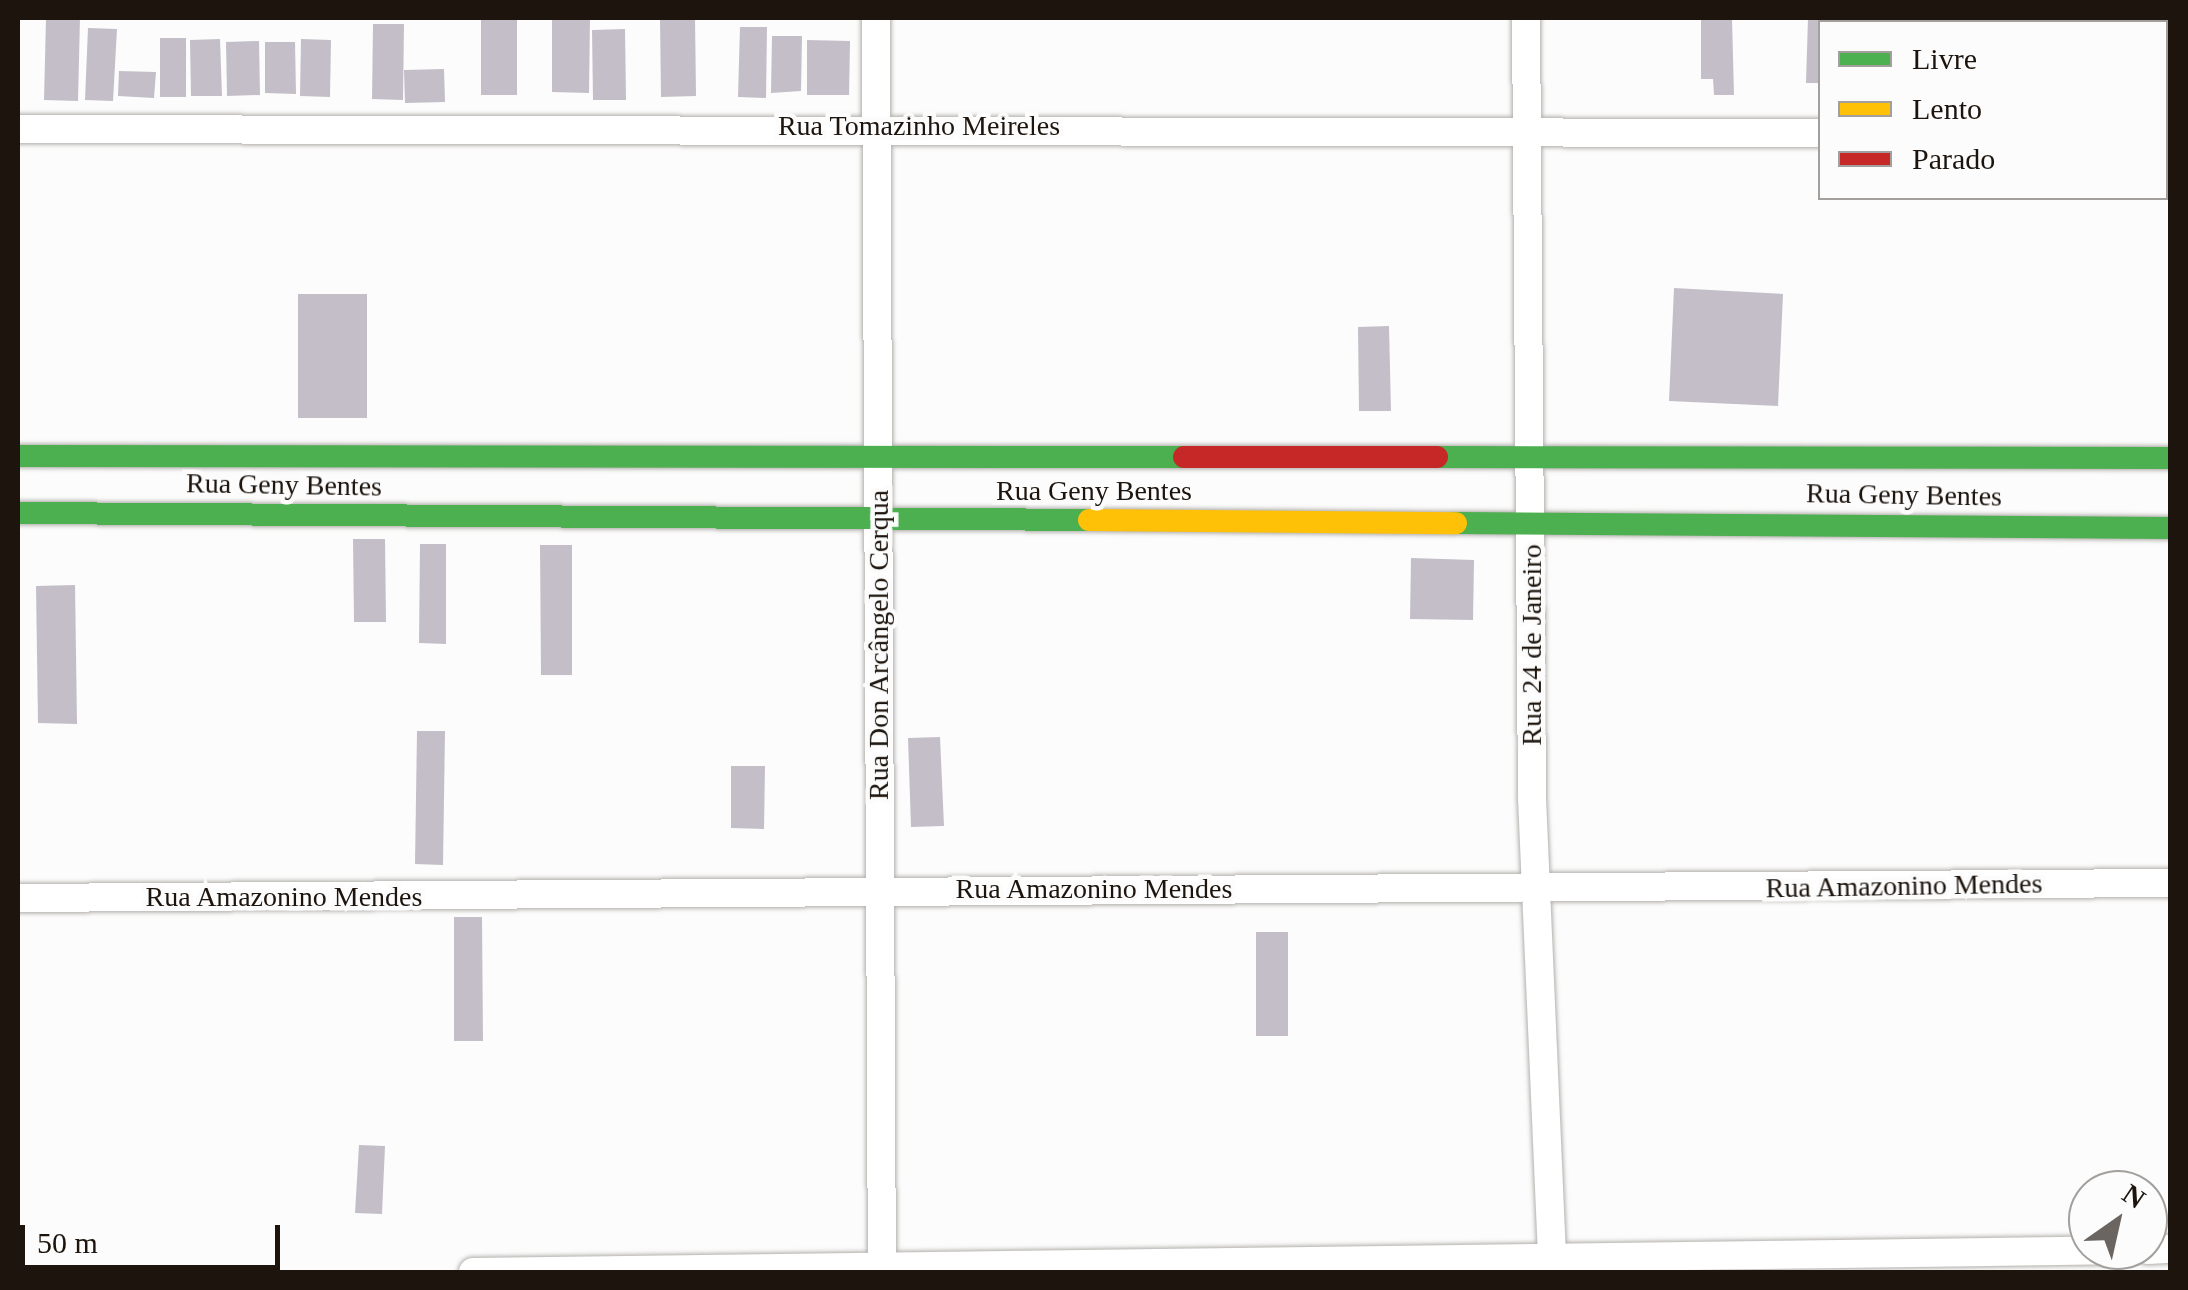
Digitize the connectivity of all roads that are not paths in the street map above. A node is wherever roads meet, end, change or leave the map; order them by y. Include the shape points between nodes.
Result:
1 (876, 18) edge
2 (1526, 18) edge
3 (875, 125) junction
4 (18, 128) edge
5 (1529, 131) junction
6 (1818, 133) edge
7 (880, 455) junction
8 (18, 456) edge
9 (1532, 456) junction
10 (2170, 458) edge
11 (18, 512) edge
12 (878, 521) junction
13 (1533, 522) junction
14 (2170, 528) edge
15 (2170, 883) edge
16 (878, 889) junction
17 (1535, 889) junction
18 (18, 898) edge
19 (2068, 1252) edge
20 (1552, 1267) edge
21 (882, 1268) edge
22 (474, 1272) edge

1 - 3 street, Rua Don Arcângelo Cerqua
2 - 5 street, Rua 24 de Janeiro
3 - 4 street, Rua Tomazinho Meireles
3 - 5 street, Rua Tomazinho Meireles
3 - 7 street, Rua Don Arcângelo Cerqua
5 - 6 street, Rua Tomazinho Meireles
5 - 9 street, Rua 24 de Janeiro
7 - 8 street, Rua Geny Bentes
7 - 9 street, Rua Geny Bentes
7 - 12 street, Rua Don Arcângelo Cerqua
9 - 10 street, Rua Geny Bentes
9 - 13 street, Rua 24 de Janeiro
11 - 12 street, Rua Geny Bentes
12 - 13 street, Rua Geny Bentes
12 - 16 street, Rua Don Arcângelo Cerqua
13 - 14 street, Rua Geny Bentes
13 - 17 street, Rua 24 de Janeiro
15 - 17 street, Rua Amazonino Mendes
16 - 17 street, Rua Amazonino Mendes
16 - 18 street, Rua Amazonino Mendes
16 - 21 street, Rua Don Arcângelo Cerqua
17 - 20 street, Rua 24 de Janeiro
19 - 20 street
20 - 21 street
21 - 22 street

